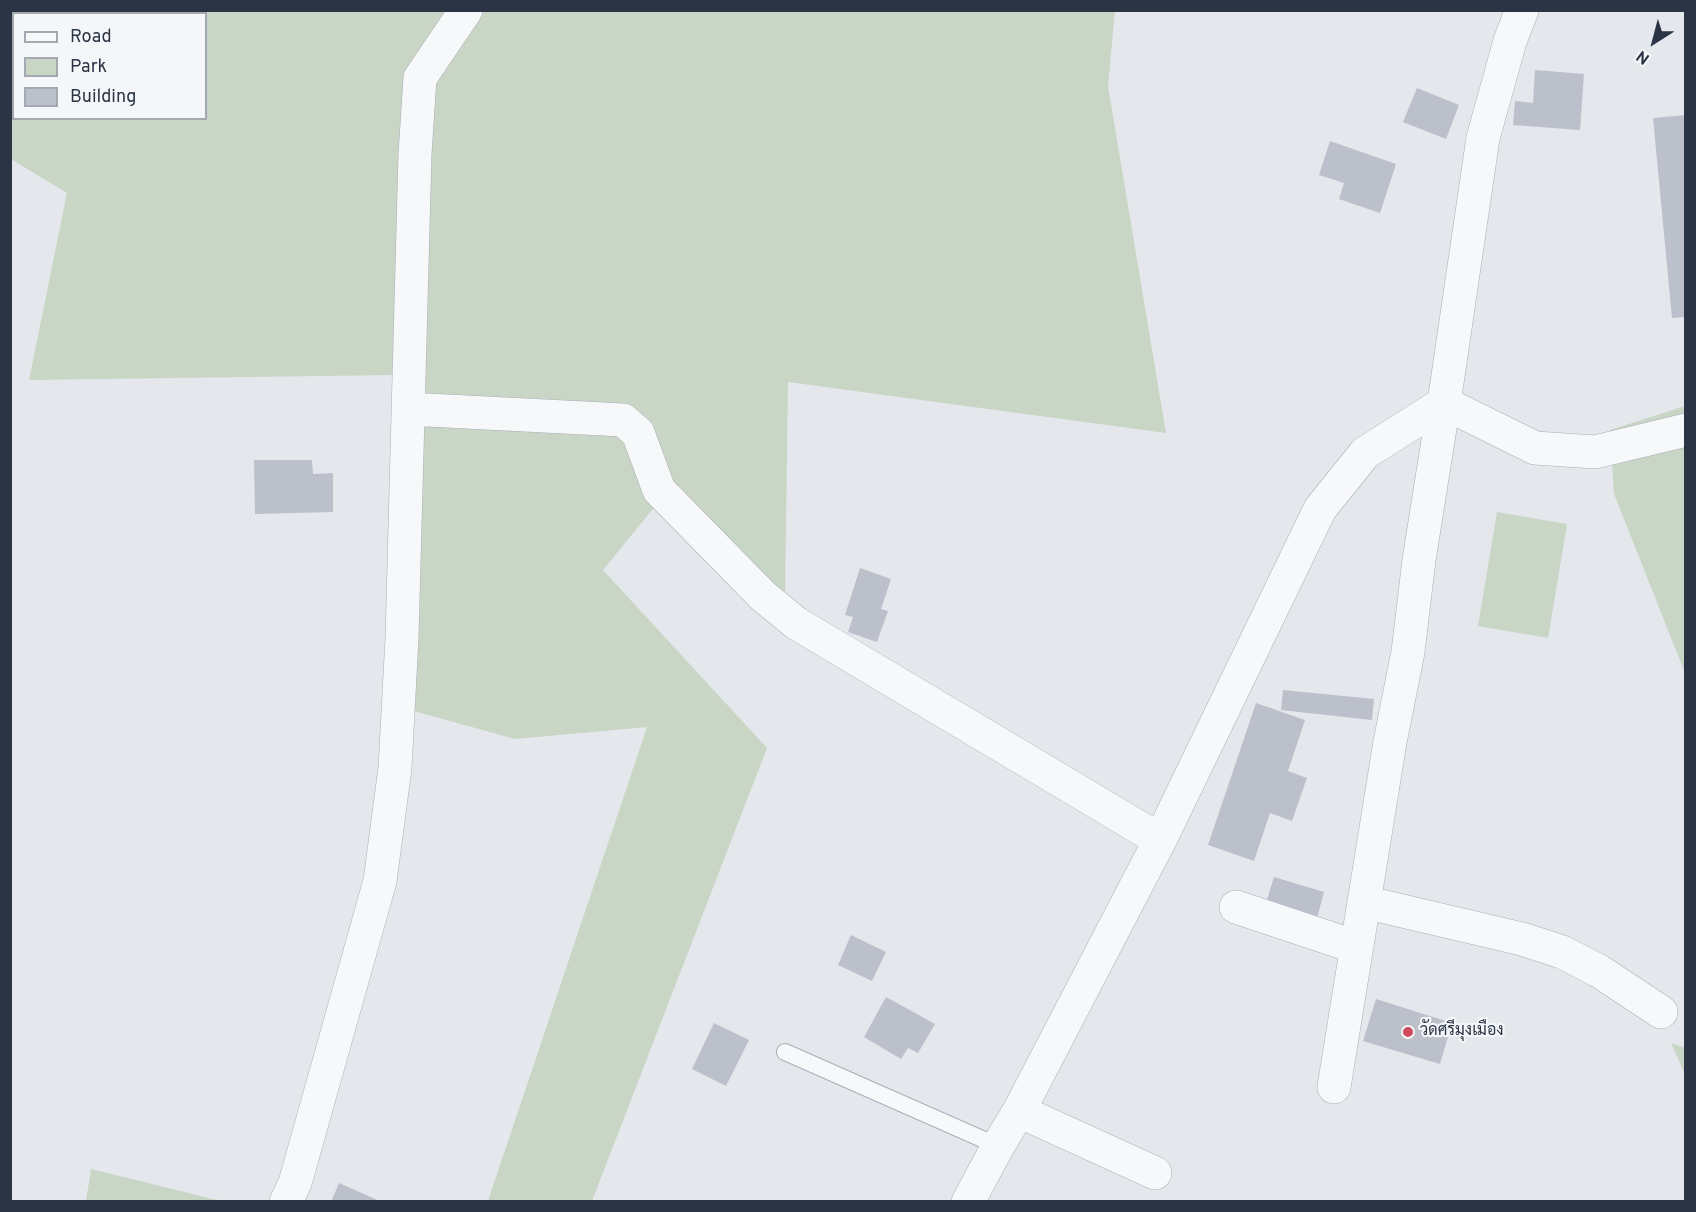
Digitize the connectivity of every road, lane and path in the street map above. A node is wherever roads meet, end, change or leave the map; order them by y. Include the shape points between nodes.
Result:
1 (466, 10) edge
2 (1522, 10) edge
3 (1444, 403) junction
4 (408, 409) junction
5 (1686, 430) edge
6 (1160, 840) junction
7 (1364, 902) junction
8 (1236, 907) dead end
9 (1356, 946) junction
10 (1661, 1012) dead end
11 (785, 1052) dead end
12 (1334, 1087) dead end
13 (1019, 1112) junction
14 (998, 1146) junction
15 (1155, 1173) dead end
16 (286, 1202) edge
17 (968, 1202) edge

1 - 4 street via 420,78
2 - 3 street via 1484,138
3 - 5 street via 1535,448 1594,452
3 - 6 street via 1365,453 1320,509
3 - 7 street via 1408,652
4 - 6 street via 622,420 638,433 659,490 763,596 796,623
4 - 16 street via 395,768 380,881 295,1183
6 - 13 street
7 - 9 street
7 - 10 street via 1562,952
8 - 9 street
9 - 12 street
11 - 14 lane
13 - 14 street
13 - 15 street
14 - 17 street

